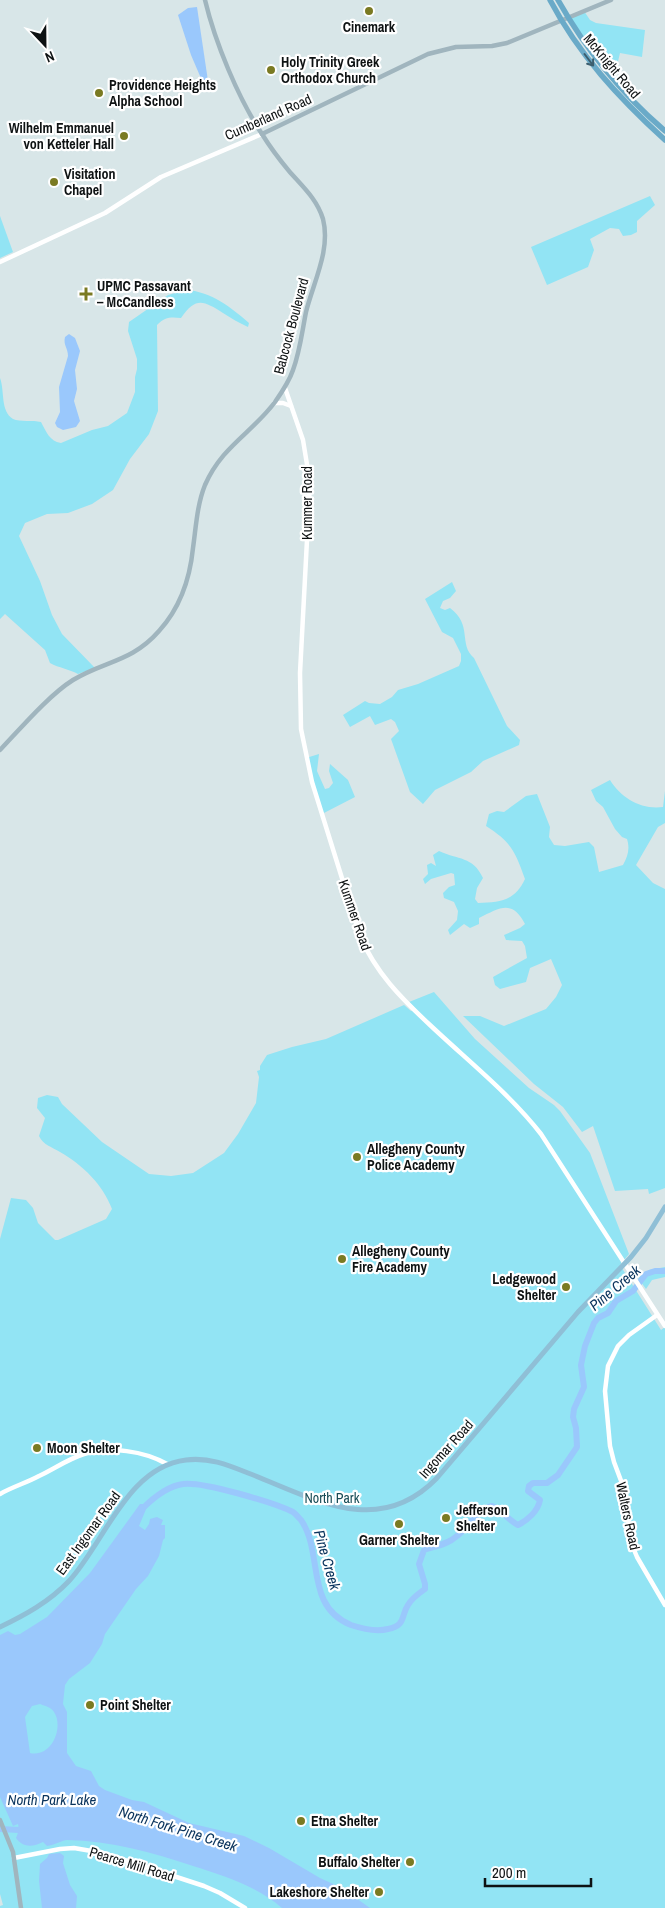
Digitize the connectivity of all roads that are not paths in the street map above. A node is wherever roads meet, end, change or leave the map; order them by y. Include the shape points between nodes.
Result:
1 (204, 0) edge
2 (550, 0) edge
3 (558, 0) edge
4 (611, 0) edge
5 (568, 18) junction
6 (561, 20) junction
7 (665, 131) edge
8 (262, 134) junction
9 (665, 140) edge
10 (0, 262) edge
11 (285, 388) junction
12 (274, 404) junction
13 (291, 406) junction
14 (0, 750) edge
15 (665, 1207) edge
16 (624, 1264) junction
17 (657, 1315) junction
18 (665, 1326) edge
19 (167, 1464) junction
20 (0, 1494) edge
21 (665, 1605) edge
22 (0, 1627) edge
23 (0, 1820) edge
24 (14, 1858) junction
25 (21, 1908) edge
26 (245, 1908) edge

1 - 8 main road, Babcock Boulevard via 225,60
2 - 6 highway, McKnight Road
3 - 5 highway, McKnight Road
4 - 5 main road, Cumberland Road
5 - 6 main road, Cumberland Road
5 - 7 highway, McKnight Road via 610,75
6 - 8 main road, Cumberland Road via 502,44 447,48 420,57
6 -> 9 highway, McKnight Road via 608,84
8 - 10 street, Cumberland Road via 161,177 105,214
8 - 11 main road, Babcock Boulevard via 283,165 314,200 324,228 324,248 298,354
11 - 12 main road, Babcock Boulevard
11 - 13 street, Kummer Road
12 - 13 street via 283,402
12 - 14 main road, Babcock Boulevard via 228,449 211,473 200,502 189,574 166,624 131,655 64,686
13 - 16 street, Kummer Road via 305,448 310,483 300,673 301,729 312,782 360,936 391,987 541,1134
15 - 16 main road via 646,1238
16 - 17 street, Kummer Road
16 - 19 main road, Ingomar Road via 578,1312 437,1478 422,1492 400,1504 385,1509 354,1510 333,1506 216,1461 188,1459
17 - 18 street, Kummer Road
17 - 21 street, Walters Road via 618,1346 608,1366 605,1391 610,1446 627,1498 630,1540
19 - 20 street via 132,1452 93,1452
19 - 22 main road, East Ingomar Road via 136,1486 64,1585 36,1608
23 - 24 main road
24 - 25 main road
24 - 26 street, Pearce Mill Road via 67,1848 103,1853 204,1886

